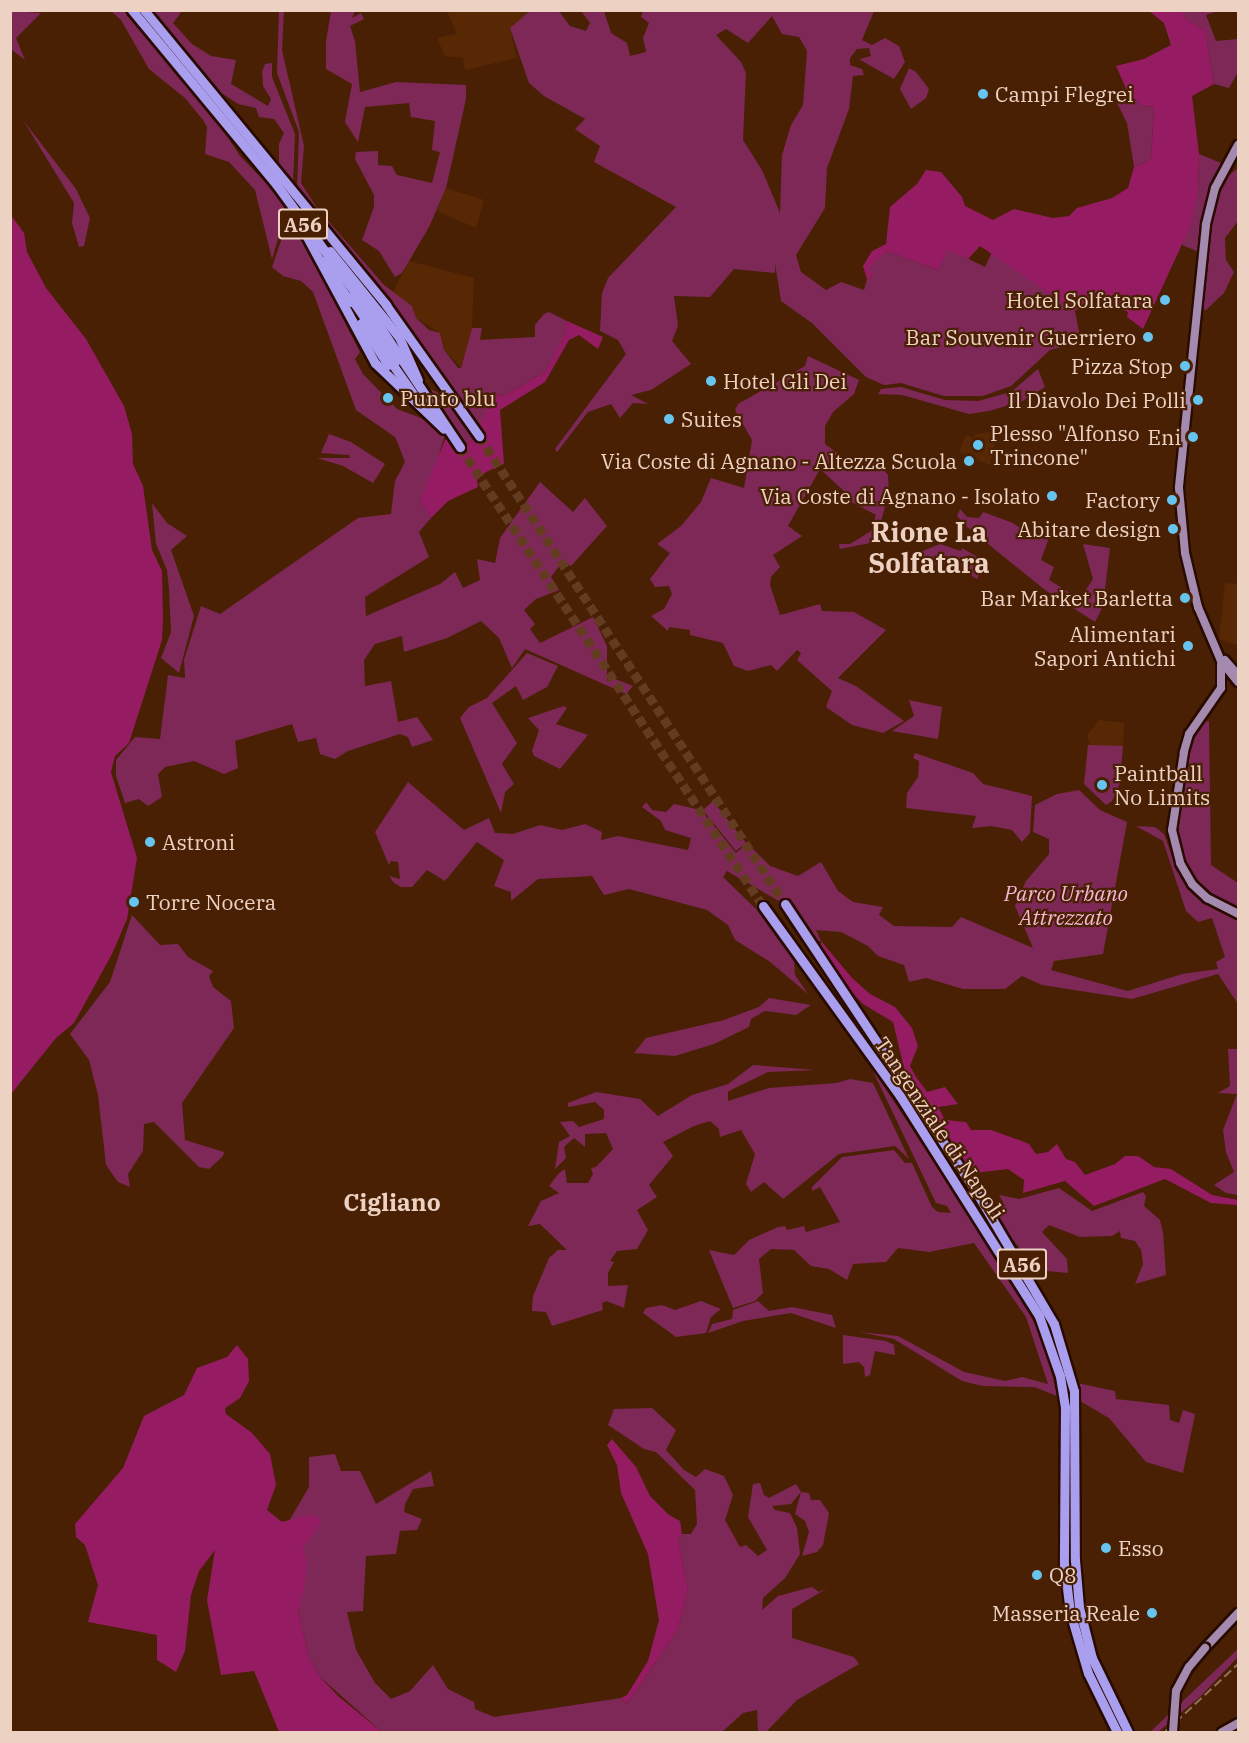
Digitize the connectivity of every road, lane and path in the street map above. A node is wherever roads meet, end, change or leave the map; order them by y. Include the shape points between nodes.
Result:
1 (132, 10) edge
2 (144, 10) edge
3 (1239, 145) edge
4 (305, 228) junction
5 (317, 256) junction
6 (421, 389) junction
7 (404, 394) junction
8 (414, 404) junction
9 (422, 411) junction
10 (441, 427) junction
11 (479, 436) tunnel mouth
12 (460, 447) tunnel mouth
13 (1230, 680) edge
14 (1239, 683) edge
15 (785, 904) tunnel mouth
16 (763, 906) tunnel mouth
17 (1239, 914) edge
18 (1239, 1613) edge
19 (1239, 1723) edge
20 (1118, 1732) edge
21 (1128, 1732) edge
22 (1173, 1732) edge
23 (1222, 1732) edge

1 - 4 highway, A56 via 276,184
2 - 11 highway, A56 via 386,306
3 - 13 main road via 1222,171 1209,215 1179,488 1191,584
4 - 5 highway
4 - 6 highway, A56
4 - 6 highway via 388,332
4 - 6 highway via 319,238 389,322
4 - 10 highway
5 - 7 highway via 373,354
5 - 7 highway via 340,305 375,363
5 - 8 highway via 375,353
5 - 9 highway
5 - 10 highway
6 - 10 highway, A56
7 - 8 highway
8 - 9 highway
9 - 10 highway
10 - 12 highway, A56
13 - 14 main road
13 - 17 main road via 1196,722 1184,752 1173,839 1192,884 1207,898
15 - 21 highway, Tangenziale di Napoli / A56 via 984,1205 1053,1324 1074,1391 1074,1560 1079,1607 1102,1681
16 - 20 highway, Tangenziale di Napoli / A56 via 900,1096 1039,1316 1057,1366 1065,1407 1067,1596 1088,1673
18 - 22 main road, bridge via 1189,1667 1176,1691
19 - 23 main road

